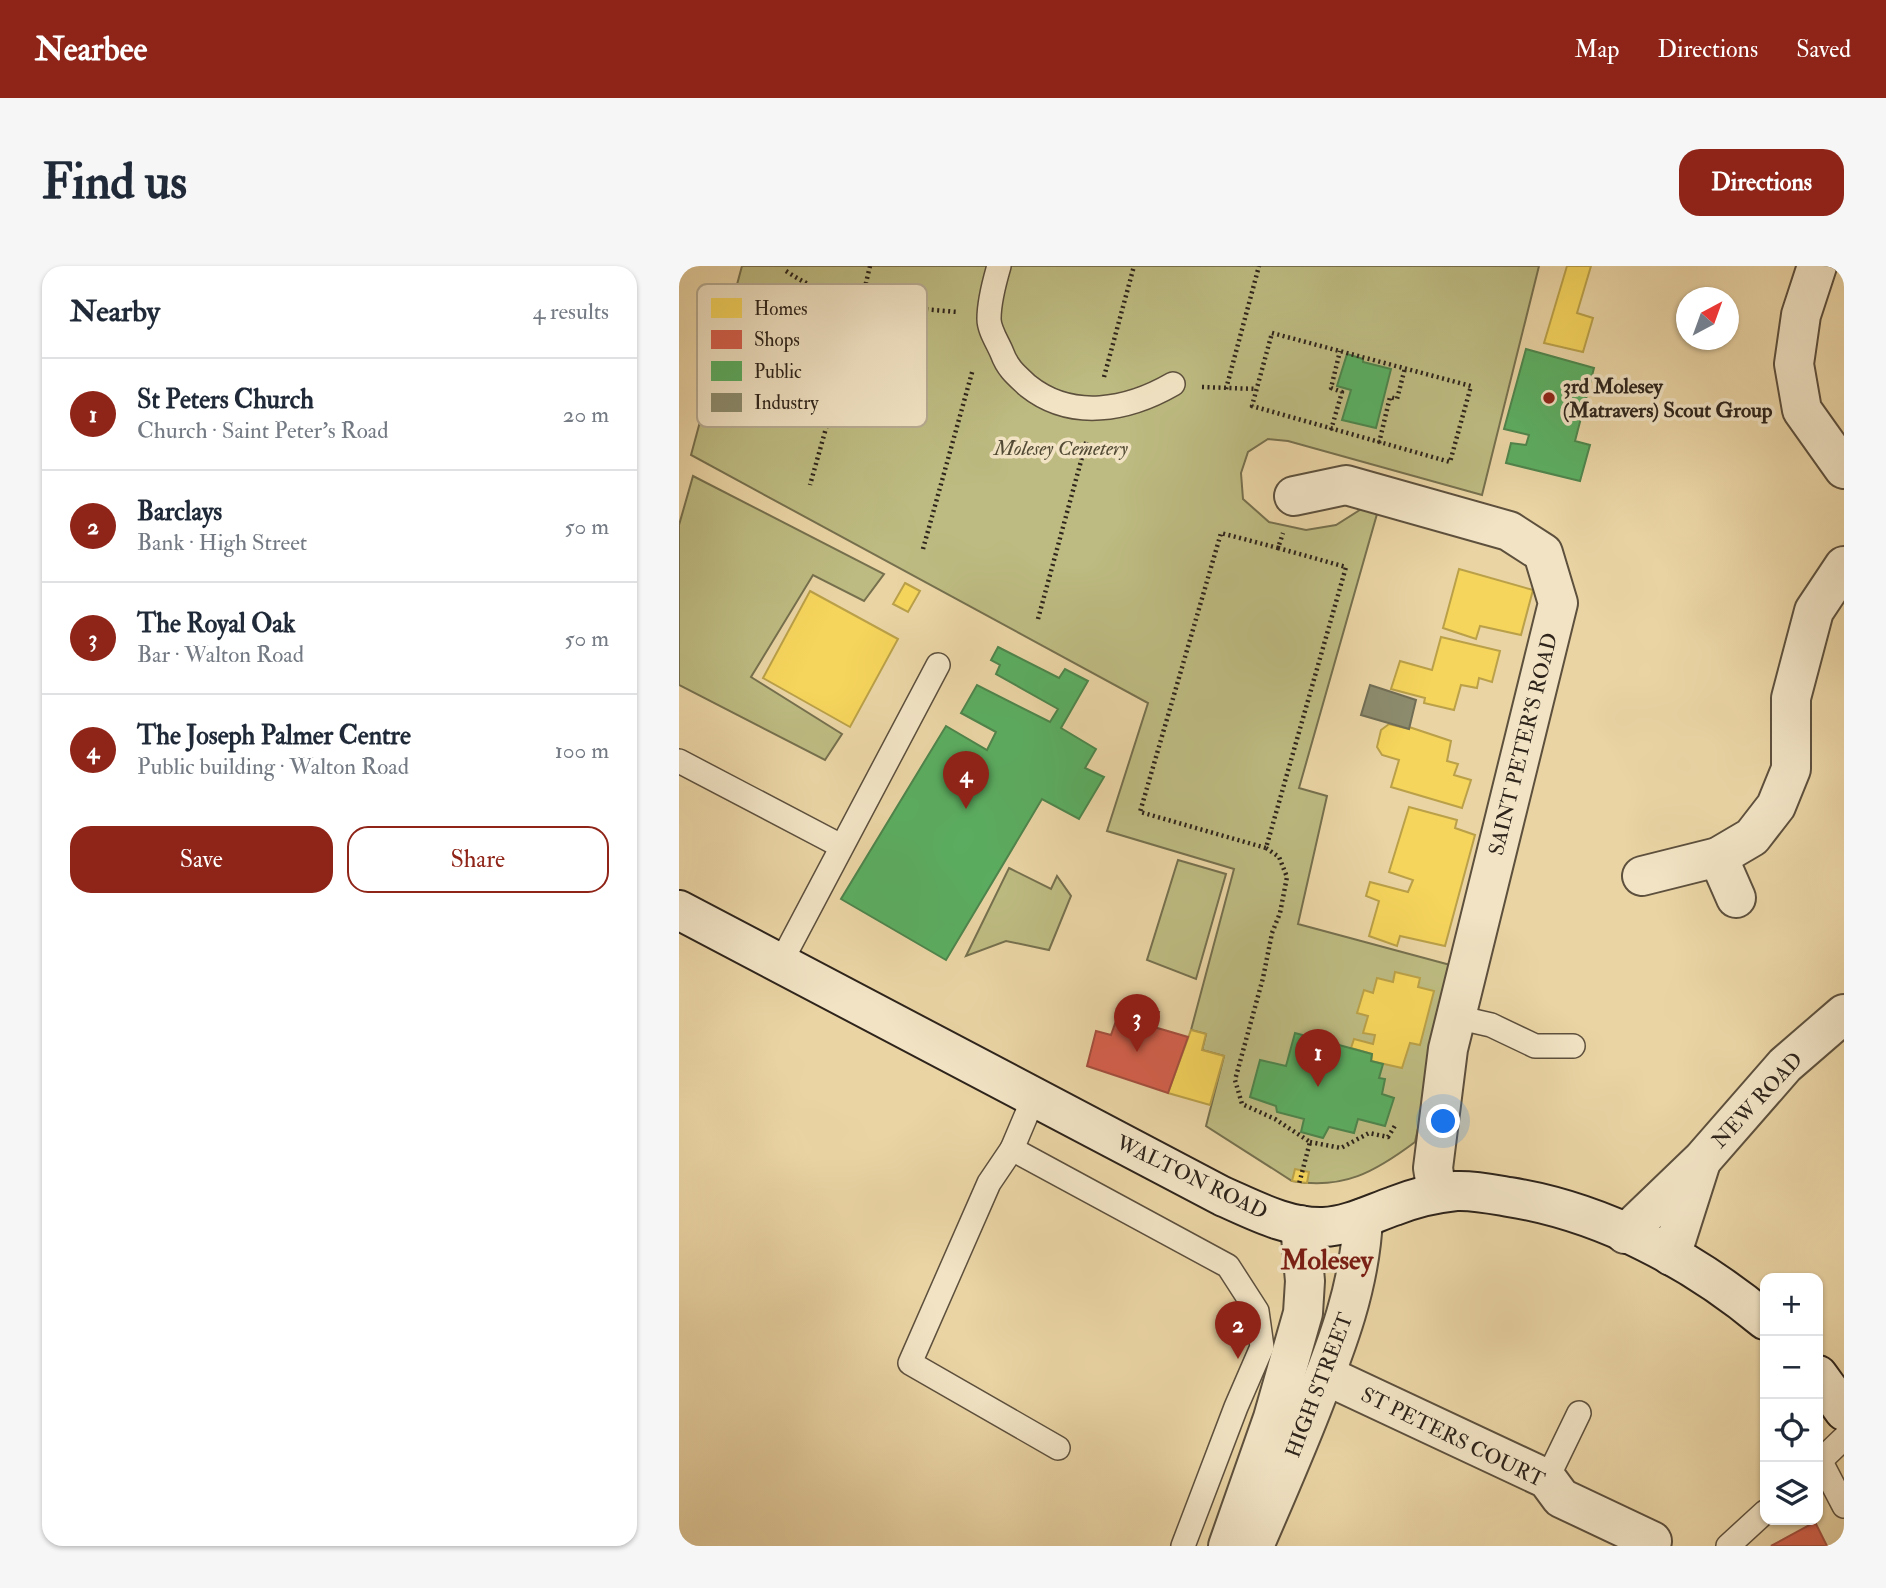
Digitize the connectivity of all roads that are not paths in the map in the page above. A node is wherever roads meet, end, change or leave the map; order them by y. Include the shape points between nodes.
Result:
1 (999, 266) edge
2 (1817, 266) edge
3 (1173, 384) road end
4 (1844, 469) edge
5 (1294, 496) road end
6 (1844, 566) edge
7 (938, 665) dead end
8 (679, 761) edge
9 (841, 846) junction
10 (1718, 857) junction
11 (1642, 876) dead end
12 (1736, 898) dead end
13 (679, 910) edge
14 (782, 962) junction
15 (1844, 1014) edge
16 (1456, 1017) junction
17 (1573, 1046) dead end
18 (1034, 1097) junction
19 (1012, 1149) junction
20 (1702, 1160) junction
21 (1437, 1194) junction
22 (1363, 1218) junction
23 (1300, 1225) junction
24 (1625, 1234) junction
25 (1671, 1256) junction
26 (1760, 1316) edge
27 (1325, 1376) junction
28 (1823, 1382) edge
29 (1844, 1411) edge
30 (1579, 1413) dead end
31 (1844, 1438) edge
32 (1058, 1448) dead end
33 (1823, 1458) edge
34 (1823, 1469) edge
35 (1547, 1479) junction
36 (1844, 1506) edge
37 (1760, 1517) edge
38 (1652, 1541) dead end
39 (1183, 1546) edge
40 (1228, 1546) edge
41 (1254, 1546) edge
42 (1728, 1546) edge

1 - 3 lane via 989,315 1009,370 1042,397 1074,408 1113,408 1155,395
2 - 4 street via 1801,315 1794,364 1802,410
5 - 16 street, SAINT PETER'S ROAD via 1346,485 1509,531 1543,553 1558,603
6 - 10 street via 1814,611 1791,698 1791,769 1776,806 1752,837
7 - 9 lane
8 - 9 lane
9 - 14 lane
10 - 11 street
10 - 12 street
13 - 14 street, WALTON ROAD
14 - 18 street, WALTON ROAD
15 - 20 street, NEW ROAD via 1785,1065
16 - 17 lane via 1490,1025 1535,1046
16 - 21 street, SAINT PETER'S ROAD via 1433,1168
18 - 19 lane
18 - 23 street, WALTON ROAD via 1222,1196
19 - 32 lane via 989,1183 910,1363
19 - 39 lane via 1228,1266 1257,1311 1262,1347
20 - 24 street, NEW ROAD
20 - 25 street, NEW ROAD
21 - 22 street, WALTON ROAD
21 - 24 street, WALTON ROAD via 1460,1191 1526,1200
22 - 23 street, WALTON ROAD via 1322,1227
22 - 27 street, HIGH STREET via 1354,1290
23 - 40 street, HIGH STREET via 1303,1313 1273,1418
24 - 25 street, WALTON ROAD
25 - 26 street, WALTON ROAD via 1714,1280
27 - 35 street, ST PETERS COURT
27 - 41 street, HIGH STREET
28 - 29 street
30 - 35 lane
31 - 33 lane
34 - 36 lane
35 - 38 street, ST PETERS COURT via 1561,1498
37 - 42 lane

